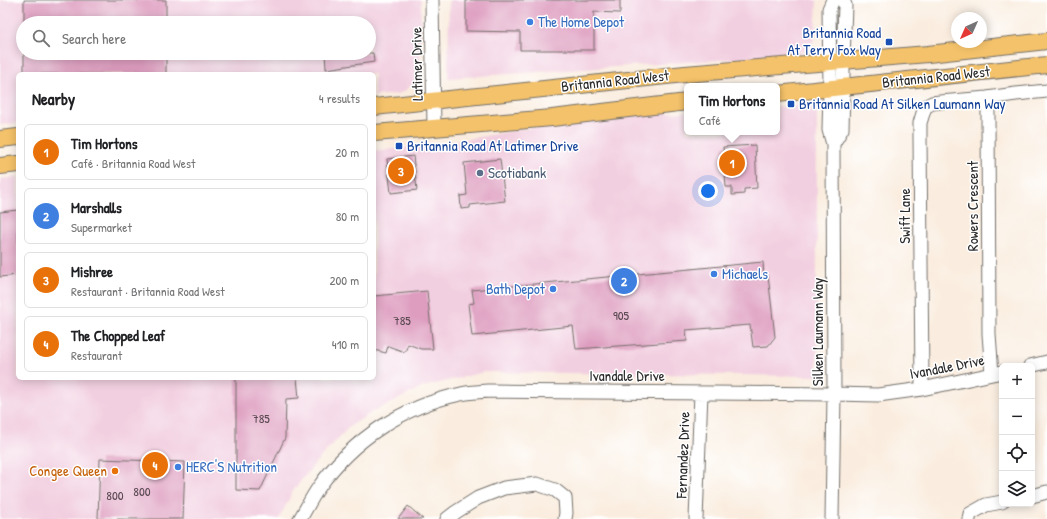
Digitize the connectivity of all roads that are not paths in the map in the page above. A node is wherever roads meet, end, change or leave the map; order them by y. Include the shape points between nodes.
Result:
1 (432, 0) edge
2 (833, 0) edge
3 (843, 0) edge
4 (1047, 41) edge
5 (836, 61) junction
6 (1047, 65) edge
7 (836, 88) junction
8 (1047, 91) edge
9 (780, 94) edge
10 (987, 98) junction
11 (433, 101) junction
12 (684, 102) edge
13 (376, 107) edge
14 (434, 128) junction
15 (376, 133) edge
16 (16, 137) edge
17 (0, 139) edge
18 (16, 164) edge
19 (0, 166) edge
20 (1047, 362) edge
21 (1035, 365) edge
22 (997, 373) edge
23 (922, 389) junction
24 (701, 393) junction
25 (834, 394) junction
26 (1047, 492) edge
27 (1035, 495) edge
28 (999, 503) edge
29 (300, 519) edge
30 (447, 519) edge
31 (566, 519) edge
32 (696, 519) edge
33 (832, 519) edge
34 (969, 519) edge

1 - 11 street, Latimer Drive
2 - 5 street via 829,9
3 - 5 street via 845,5
4 - 5 main road, Britannia Road West
5 - 7 street, Silken Laumann Way
5 - 11 main road, Britannia Road West
6 - 7 main road, Britannia Road West
7 - 9 main road, Britannia Road West
7 - 25 street, Silken Laumann Way via 842,129 833,144
8 - 10 street
10 - 22 street, Rowers Crescent via 989,334
10 - 23 street, Swift Lane via 932,103 925,107 920,123
11 - 13 main road, Britannia Road West
11 - 14 street, Latimer Drive
12 - 14 main road, Britannia Road West via 552,118
14 - 15 main road, Britannia Road West
16 - 17 main road
18 - 19 main road
20 - 21 street
22 - 23 street, Ivandale Drive
23 - 25 street, Ivandale Drive via 878,395
24 - 25 street, Ivandale Drive
24 - 29 street, Ivandale Drive via 488,391 447,398 391,420 361,441 331,471
24 - 32 street, Fernandez Drive
25 - 33 street, Silken Laumann Way
26 - 27 street
28 - 34 street via 970,514
30 - 31 street via 478,498 504,488 537,484 555,490 565,498

